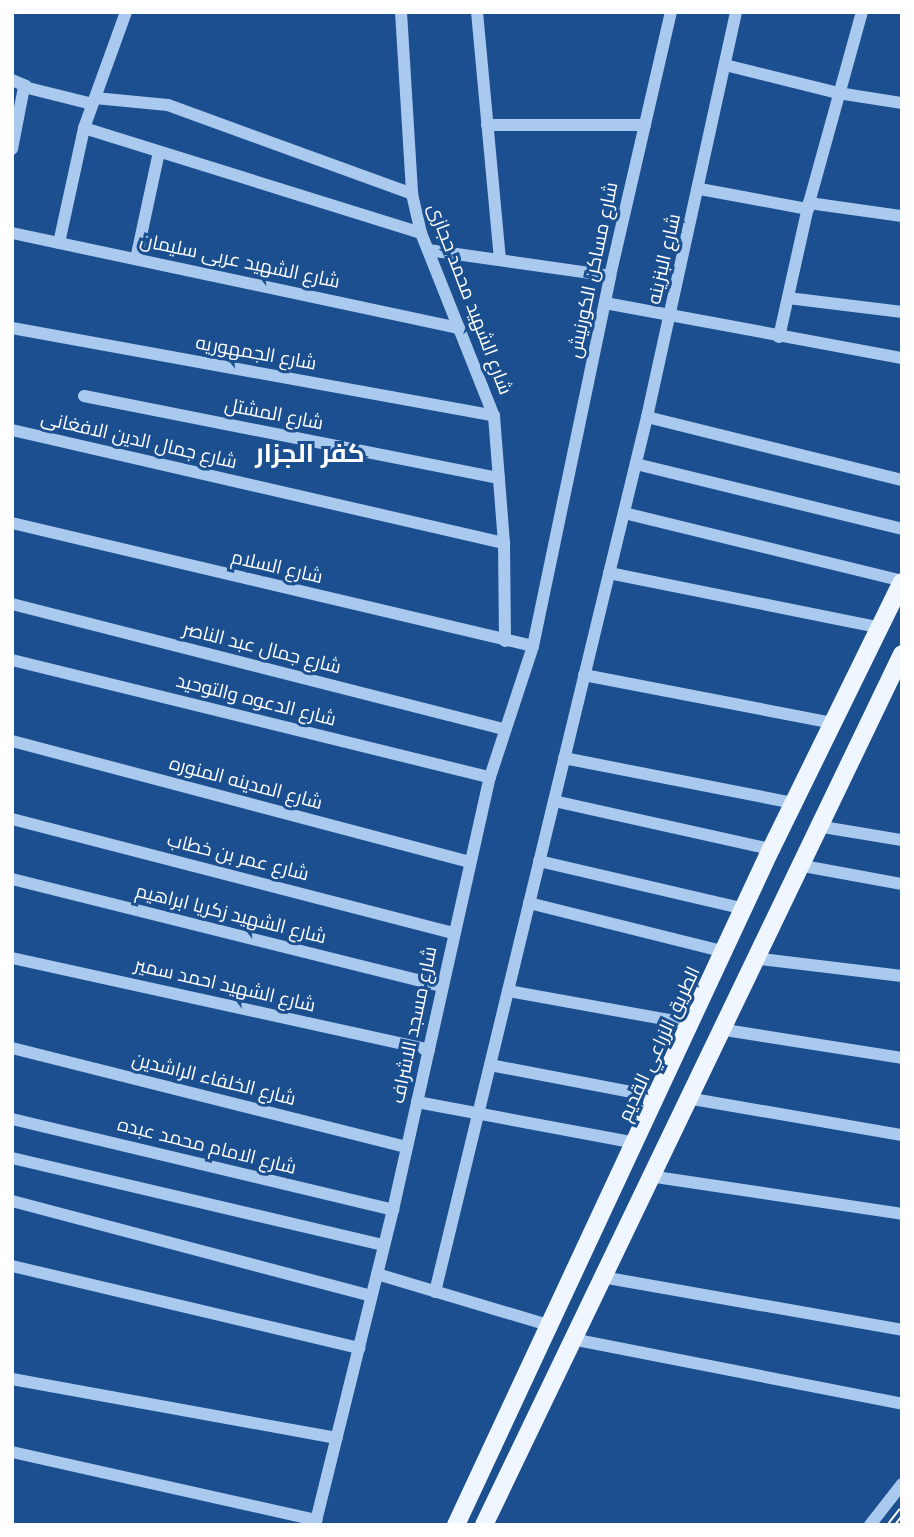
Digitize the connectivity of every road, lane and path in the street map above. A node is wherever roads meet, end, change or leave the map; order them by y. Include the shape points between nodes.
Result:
1 (126, 12) edge
2 (401, 12) edge
3 (477, 12) edge
4 (671, 12) edge
5 (736, 12) edge
6 (862, 12) edge
7 (724, 65) junction
8 (12, 80) edge
9 (26, 86) junction
10 (838, 93) junction
11 (93, 101) junction
12 (902, 103) edge
13 (487, 125) junction
14 (645, 125) junction
15 (84, 128) junction
16 (12, 149) edge
17 (159, 152) junction
18 (700, 189) junction
19 (412, 194) junction
20 (809, 206) junction
21 (902, 216) edge
22 (12, 233) edge
23 (421, 233) junction
24 (58, 243) junction
25 (428, 250) junction
26 (135, 259) junction
27 (500, 261) junction
28 (610, 276) junction
29 (788, 298) junction
30 (605, 303) junction
31 (902, 312) edge
32 (670, 316) junction
33 (12, 328) edge
34 (459, 328) junction
35 (779, 337) junction
36 (902, 358) edge
37 (83, 396) dead end
38 (494, 416) junction
39 (647, 417) junction
40 (12, 430) edge
41 (636, 464) junction
42 (499, 478) junction
43 (902, 480) edge
44 (624, 513) junction
45 (12, 523) edge
46 (902, 529) edge
47 (558, 536) joint
48 (504, 543) junction
49 (609, 573) junction
50 (902, 581) edge
51 (12, 604) edge
52 (878, 627) junction
53 (505, 641) junction
54 (533, 646) junction
55 (902, 654) edge
56 (12, 660) edge
57 (584, 675) junction
58 (833, 723) junction
59 (503, 729) junction
60 (12, 741) edge
61 (564, 758) junction
62 (490, 777) junction
63 (554, 801) junction
64 (793, 803) junction
65 (12, 819) edge
66 (817, 826) junction
67 (902, 840) edge
68 (771, 849) junction
69 (539, 861) junction
70 (469, 862) junction
71 (798, 865) junction
72 (12, 879) edge
73 (902, 884) edge
74 (529, 903) junction
75 (745, 909) junction
76 (454, 933) junction
77 (725, 952) junction
78 (12, 958) edge
79 (753, 958) junction
80 (902, 976) edge
81 (441, 986) junction
82 (508, 991) junction
83 (691, 1024) junction
84 (719, 1029) junction
85 (12, 1048) edge
86 (429, 1050) junction
87 (902, 1058) edge
88 (490, 1065) junction
89 (657, 1097) junction
90 (687, 1098) junction
91 (416, 1102) junction
92 (478, 1114) junction
93 (12, 1119) edge
94 (902, 1135) edge
95 (636, 1143) junction
96 (407, 1147) junction
97 (12, 1158) edge
98 (649, 1176) junction
99 (12, 1201) edge
100 (393, 1210) junction
101 (902, 1214) edge
102 (384, 1245) junction
103 (12, 1266) edge
104 (377, 1274) junction
105 (602, 1277) junction
106 (435, 1292) junction
107 (371, 1296) junction
108 (551, 1326) junction
109 (902, 1330) edge
110 (572, 1339) junction
111 (359, 1348) junction
112 (12, 1379) edge
113 (902, 1404) edge
114 (337, 1438) junction
115 (12, 1452) edge
116 (902, 1485) edge
117 (316, 1522) edge
118 (456, 1525) edge
119 (484, 1525) edge
120 (870, 1525) edge

1 - 11 street
2 - 19 street, شارع الشهيد محمد حجازى
3 - 13 street
4 - 14 street, شارع مساكن الكورنيش
5 - 7 street, شارع البنزينه
6 - 10 street
7 - 10 street
7 - 18 street, شارع البنزينه
8 - 9 street
9 - 11 street
9 - 16 street via 21,92
10 - 12 street
10 - 20 street
11 - 15 street
11 - 19 street via 168,105
13 - 14 street
13 - 27 street
14 - 28 street, شارع مساكن الكورنيش
15 - 17 street
15 - 24 street
17 - 23 street
17 - 26 street
18 - 20 street
18 - 32 street, شارع البنزينه
19 - 23 street, شارع الشهيد محمد حجازى
20 - 21 street
20 - 29 street
22 - 24 street, شارع الشهيد عربى سليمان
23 - 25 street, شارع الشهيد محمد حجازى
24 - 26 street, شارع الشهيد عربى سليمان
25 - 27 street
25 - 34 street, شارع الشهيد محمد حجازى
26 - 34 street, شارع الشهيد عربى سليمان
27 - 28 street
28 - 30 street, شارع مساكن الكورنيش
29 - 31 street
29 - 35 street
30 - 32 street
30 - 47 street, شارع مساكن الكورنيش
32 - 35 street
32 - 39 street, شارع البنزينه
33 - 38 street, شارع الجمهوريه
34 - 38 street, شارع الشهيد محمد حجازى
35 - 36 street
37 - 42 street, شارع المشتل
38 - 42 street, شارع الشهيد محمد حجازى
39 - 41 street, شارع البنزينه
39 - 43 street
40 - 48 street, شارع جمال الدين الافغانى
41 - 44 street, شارع البنزينه
41 - 46 street
42 - 48 street, شارع الشهيد محمد حجازى
44 - 49 street
44 - 50 street
45 - 53 street, شارع السلام
47 - 54 street, شارع مسجد الاشراف
48 - 53 street, شارع الشهيد محمد حجازى
49 - 52 street
49 - 57 street
50 - 52 main road, الطريق الزراعي القديم
51 - 59 street, شارع جمال عبد الناصر
52 - 58 main road, الطريق الزراعي القديم
53 - 54 street, شارع السلام
54 - 59 street, شارع مسجد الاشراف
55 - 66 main road
56 - 62 street, شارع الدعوه والتوحيد
57 - 58 street
57 - 61 street
58 - 64 main road, الطريق الزراعي القديم
59 - 62 street, شارع مسجد الاشراف
60 - 70 street, شارع المدينه المنوره
61 - 63 street
61 - 64 street
62 - 70 street, شارع مسجد الاشراف
63 - 68 street
63 - 69 street
64 - 68 main road, الطريق الزراعي القديم
65 - 76 street, شارع عمر بن خطاب
66 - 67 street
66 - 71 main road
68 - 75 main road, الطريق الزراعي القديم
69 - 74 street
69 - 75 street
70 - 76 street, شارع مسجد الاشراف
71 - 73 street
71 - 79 main road
72 - 81 street, شارع الشهيد زكريا ابراهيم
74 - 77 street
74 - 82 street
75 - 77 main road, الطريق الزراعي القديم
76 - 81 street, شارع مسجد الاشراف
77 - 83 main road, الطريق الزراعي القديم
78 - 86 street, شارع الشهيد احمد سمير
79 - 80 street
79 - 84 main road
81 - 86 street, شارع مسجد الاشراف
82 - 83 street
82 - 88 street
83 - 89 main road, الطريق الزراعي القديم
84 - 87 street
84 - 90 main road
85 - 96 street, شارع الخلفاء الراشدين
86 - 91 street, شارع مسجد الاشراف
88 - 89 street
88 - 92 street
89 - 95 main road, الطريق الزراعي القديم
90 - 94 street
90 - 98 main road
91 - 92 street
91 - 96 street, شارع مسجد الاشراف
92 - 95 street
92 - 106 street
93 - 100 street, شارع الامام محمد عبده
95 - 108 main road, الطريق الزراعي القديم
96 - 100 street, شارع مسجد الاشراف
97 - 102 street
98 - 101 street
98 - 105 main road
99 - 107 street
100 - 102 street, شارع مسجد الاشراف
102 - 104 street, شارع مسجد الاشراف
103 - 111 street
104 - 106 street
104 - 107 street, شارع مسجد الاشراف
105 - 109 street
105 - 110 main road
106 - 108 street
107 - 111 street, شارع مسجد الاشراف
108 - 118 main road, الطريق الزراعي القديم
110 - 113 street
110 - 119 main road
111 - 114 street, شارع مسجد الاشراف
112 - 114 street
114 - 117 street, شارع مسجد الاشراف
115 - 117 street
116 - 120 street

